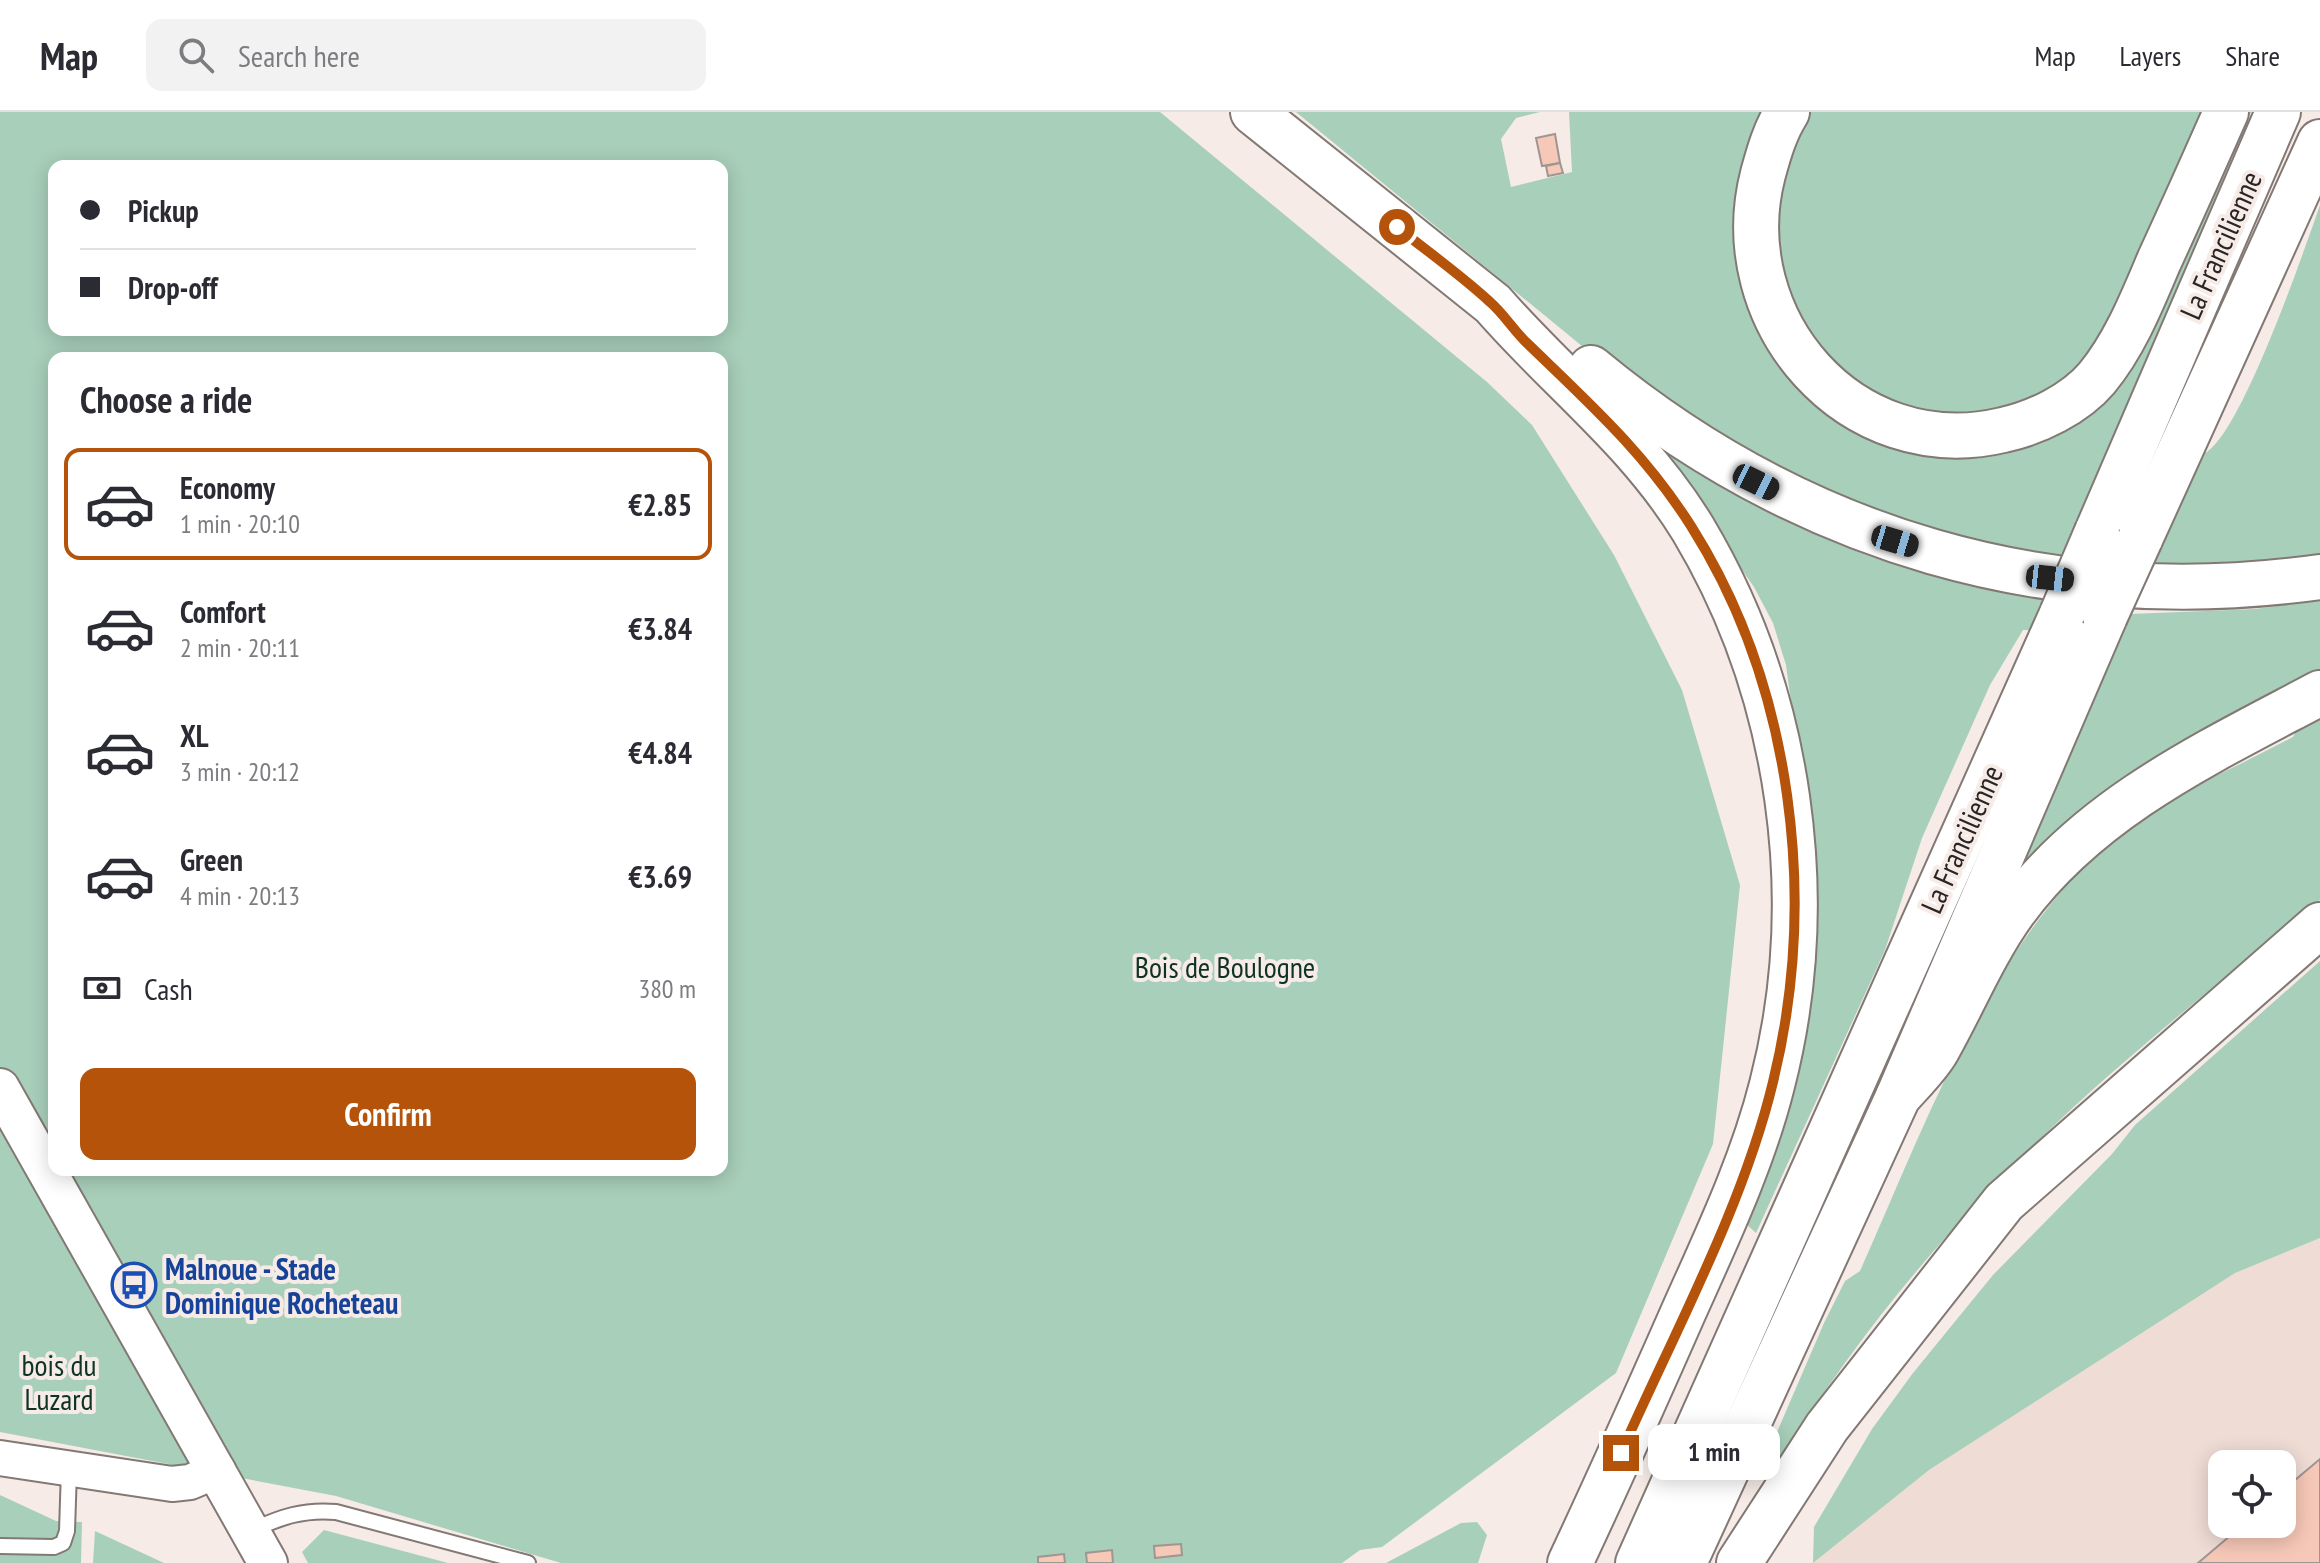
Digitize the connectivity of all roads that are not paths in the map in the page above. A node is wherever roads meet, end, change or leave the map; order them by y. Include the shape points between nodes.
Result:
1 (1253, 112) edge
2 (1787, 112) edge
3 (2226, 112) edge
4 (2278, 112) edge
5 (2320, 142) edge
6 (1493, 304) junction
7 (2320, 577) edge
8 (2084, 615) junction
9 (2320, 693) edge
10 (2320, 925) edge
11 (1898, 1097) junction
12 (7, 1102) edge
13 (48, 1174) edge
14 (49, 1176) edge
15 (0, 1458) edge
16 (69, 1470) junction
17 (218, 1470) junction
18 (1794, 1481) junction
19 (0, 1546) edge
20 (259, 1547) edge
21 (528, 1563) edge
22 (1570, 1563) edge
23 (1638, 1563) edge
24 (1684, 1563) edge
25 (1739, 1563) edge
26 (1767, 1563) edge

1 - 6 highway
2 - 3 highway via 1769,149 1754,225 1757,260 1776,322 1792,348 1840,396 1908,429 1949,435 2021,426 2095,380 2133,320
4 - 8 highway, La Francilienne, bridge via 2097,532
5 - 8 highway, bridge via 2140,539
6 - 7 highway via 1537,323 1629,399 1720,462 1798,502 1895,541 1979,564 2099,583 2227,587
6 - 22 highway via 1612,423 1691,526 1717,573 1753,658 1791,816 1796,864 1787,999 1761,1125 1729,1211
8 - 11 highway
8 - 23 highway, La Francilienne
9 - 11 highway via 2177,770 2057,860 2012,914 1935,1053
10 - 18 highway via 2004,1202 1827,1427
11 - 24 highway
12 - 13 main road
14 - 17 main road
15 - 16 street
16 - 17 street via 172,1484
16 - 19 lane via 63,1543
17 - 20 main road
18 - 25 highway
18 - 26 highway via 1786,1523
20 - 21 lane via 281,1517 314,1510

